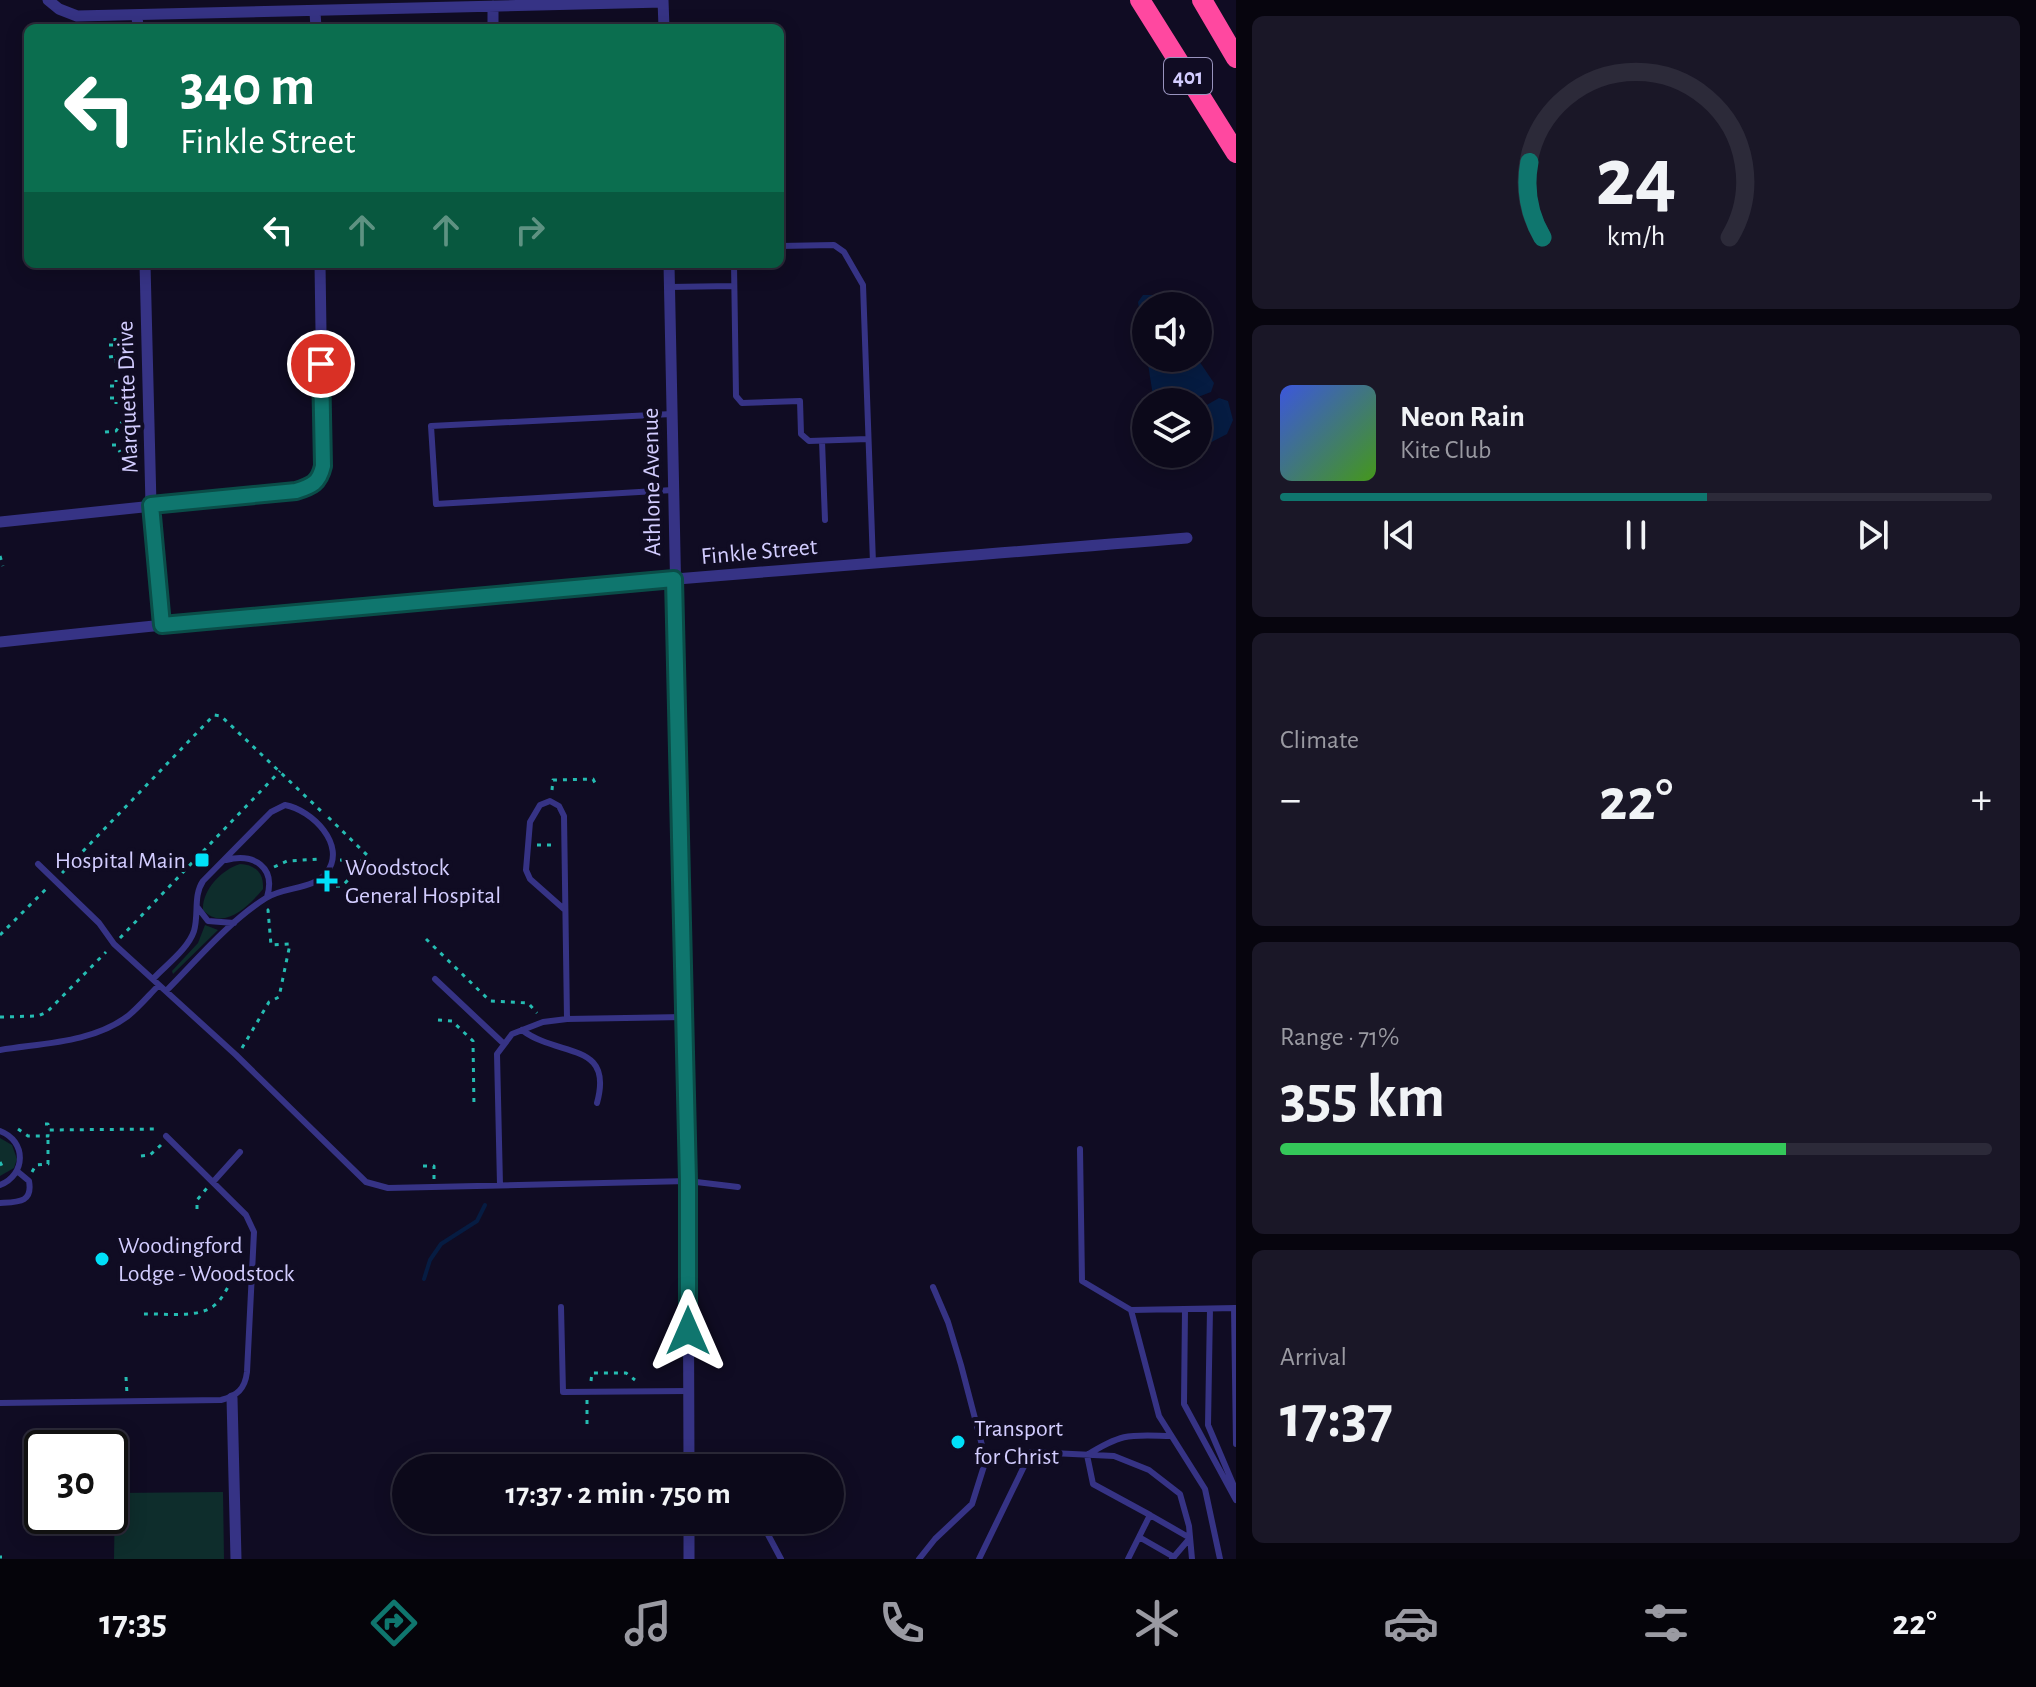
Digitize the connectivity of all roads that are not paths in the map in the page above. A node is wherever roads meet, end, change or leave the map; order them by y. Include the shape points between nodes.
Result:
1 (48, 0) edge
2 (1140, 0) edge
3 (1202, 0) edge
4 (663, 1) edge
5 (493, 6) junction
6 (315, 12) junction
7 (137, 22) edge
8 (316, 24) edge
9 (493, 24) edge
10 (664, 24) edge
11 (1236, 58) edge
12 (1236, 153) edge
13 (784, 246) edge
14 (145, 268) edge
15 (320, 268) edge
16 (669, 268) edge
17 (734, 268) edge
18 (733, 286) junction
19 (669, 287) junction
20 (672, 414) junction
21 (868, 439) junction
22 (822, 441) junction
23 (673, 490) junction
24 (151, 505) junction
25 (825, 520) dead end
26 (0, 522) edge
27 (1187, 538) dead end
28 (873, 563) junction
29 (674, 579) junction
30 (162, 625) junction
31 (0, 642) edge
32 (224, 860) junction
33 (38, 864) dead end
34 (267, 897) junction
35 (197, 904) junction
36 (565, 910) junction
37 (234, 923) junction
38 (153, 979) junction
39 (435, 979) dead end
40 (159, 985) junction
41 (166, 991) junction
42 (684, 1017) junction
43 (567, 1019) junction
44 (522, 1030) junction
45 (503, 1043) junction
46 (0, 1050) edge
47 (597, 1103) dead end
48 (0, 1131) edge
49 (167, 1137) road end
50 (1080, 1149) dead end
51 (240, 1152) dead end
52 (17, 1171) junction
53 (688, 1181) junction
54 (213, 1182) junction
55 (0, 1185) edge
56 (500, 1185) junction
57 (738, 1187) dead end
58 (0, 1203) edge
59 (933, 1287) dead end
60 (561, 1307) dead end
61 (1235, 1308) edge
62 (1185, 1309) junction
63 (1210, 1309) junction
64 (1131, 1310) junction
65 (688, 1391) junction
66 (232, 1398) junction
67 (0, 1403) edge
68 (1172, 1436) junction
69 (1236, 1444) edge
70 (689, 1454) edge
71 (1087, 1455) junction
72 (1236, 1491) edge
73 (1236, 1500) edge
74 (1150, 1515) junction
75 (689, 1534) edge
76 (768, 1534) edge
77 (1139, 1537) junction
78 (1190, 1538) junction
79 (1173, 1558) edge
80 (236, 1559) edge
81 (689, 1559) edge
82 (781, 1559) edge
83 (919, 1559) edge
84 (979, 1559) edge
85 (1128, 1559) edge
86 (1192, 1559) edge
87 (1220, 1559) edge

1 - 7 street via 77,16
2 - 12 highway, 401
3 - 11 highway, 401
4 - 5 street
4 - 10 street
5 - 6 street
5 - 9 street
6 - 7 street
6 - 8 street
13 - 21 lane via 834,245 863,285
14 - 24 street, Marquette Drive
15 - 24 street via 323,466 318,481 296,491
16 - 19 street, Athlone Avenue
17 - 18 lane
18 - 19 lane
18 - 22 lane via 736,396 742,403 800,401 801,434 809,441
19 - 20 street, Athlone Avenue
20 - 23 street, Athlone Avenue
20 - 23 lane via 431,426 436,504
21 - 22 lane
21 - 28 lane
22 - 25 lane
23 - 29 street, Athlone Avenue
24 - 26 street
24 - 30 street, Marquette Drive
27 - 28 street, Finkle Street
28 - 29 street, Finkle Street
29 - 30 street, Finkle Street
29 - 42 street, Athlone Avenue
30 - 31 street, Finkle Street
32 - 34 lane via 259,863 271,883
32 - 34 lane via 278,808 300,809 326,833 333,859 321,879
32 - 35 lane via 199,888
33 - 38 lane
34 - 37 lane
35 - 37 lane via 208,921
35 - 38 lane via 190,939
36 - 36 lane via 562,810 550,801 540,805 527,829 528,875
36 - 43 lane
37 - 41 lane
38 - 40 lane
39 - 45 lane
40 - 41 lane
40 - 46 lane via 128,1016 98,1031
41 - 56 lane via 366,1182 388,1188
42 - 43 lane
42 - 53 street, Athlone Avenue
43 - 44 lane
44 - 45 lane
44 - 47 lane via 593,1060 599,1070
45 - 56 lane via 497,1054
48 - 52 lane via 19,1148
49 - 54 lane
50 - 64 lane via 1082,1281
51 - 54 lane
52 - 55 lane
52 - 58 lane via 29,1181 29,1194 19,1202
53 - 56 lane
53 - 57 lane
53 - 65 street, Athlone Avenue
54 - 66 lane via 246,1215 255,1242 247,1372 243,1387
59 - 83 lane via 961,1365 984,1466 972,1504
60 - 65 lane via 563,1392
61 - 63 lane
61 - 69 lane
62 - 63 lane
62 - 64 lane
62 - 73 lane via 1184,1404
63 - 72 lane via 1208,1425
64 - 68 lane via 1159,1416
65 - 70 street, Athlone Avenue
66 - 67 lane
66 - 80 street
68 - 71 lane via 1127,1435
68 - 87 lane via 1205,1489
71 - 74 lane via 1093,1484
71 - 78 lane via 1114,1456 1149,1470 1180,1494
71 - 84 lane via 1031,1452
74 - 77 lane
74 - 78 lane
75 - 81 street
76 - 82 lane
77 - 79 lane
77 - 85 lane
78 - 79 lane
78 - 86 lane

